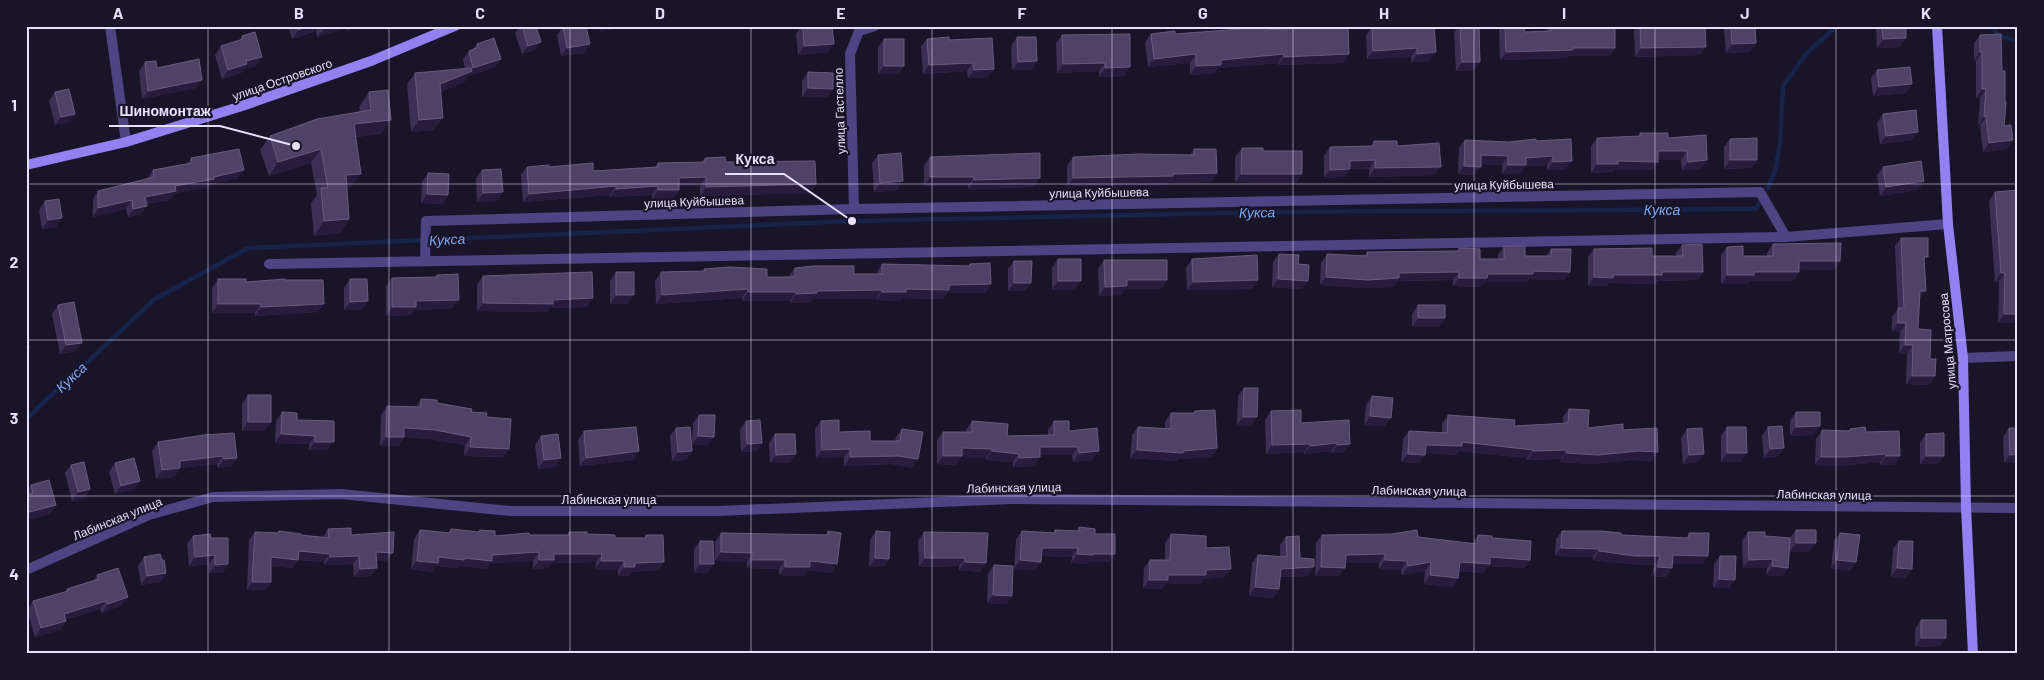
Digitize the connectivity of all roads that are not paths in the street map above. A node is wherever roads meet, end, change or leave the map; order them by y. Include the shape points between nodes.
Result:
1 (110, 26) edge
2 (455, 26) edge
3 (875, 26) edge
4 (1937, 26) edge
5 (126, 142) junction
6 (26, 165) edge
7 (854, 209) junction
8 (1948, 224) junction
9 (1786, 237) junction
10 (425, 261) junction
11 (269, 264) dead end
12 (2018, 356) edge
13 (1963, 358) junction
14 (1966, 507) junction
15 (2018, 508) edge
16 (26, 570) edge
17 (1973, 654) edge

1 - 5 street
2 - 5 street, улица Островского via 362,64
3 - 7 street, улица Гастелло via 859,31 850,54
4 - 8 street, улица Матросова
5 - 6 street, улица Островского
7 - 9 street, улица Куйбышева via 1760,192
7 - 10 street, улица Куйбышева via 426,221
8 - 9 street
8 - 13 street, улица Матросова
9 - 10 street
10 - 11 street
12 - 13 street
13 - 14 street, улица Матросова
14 - 15 street, Лабинская улица
14 - 16 street, Лабинская улица via 1013,499 716,511 510,511 341,494 213,497 149,515
14 - 17 street, улица Матросова

